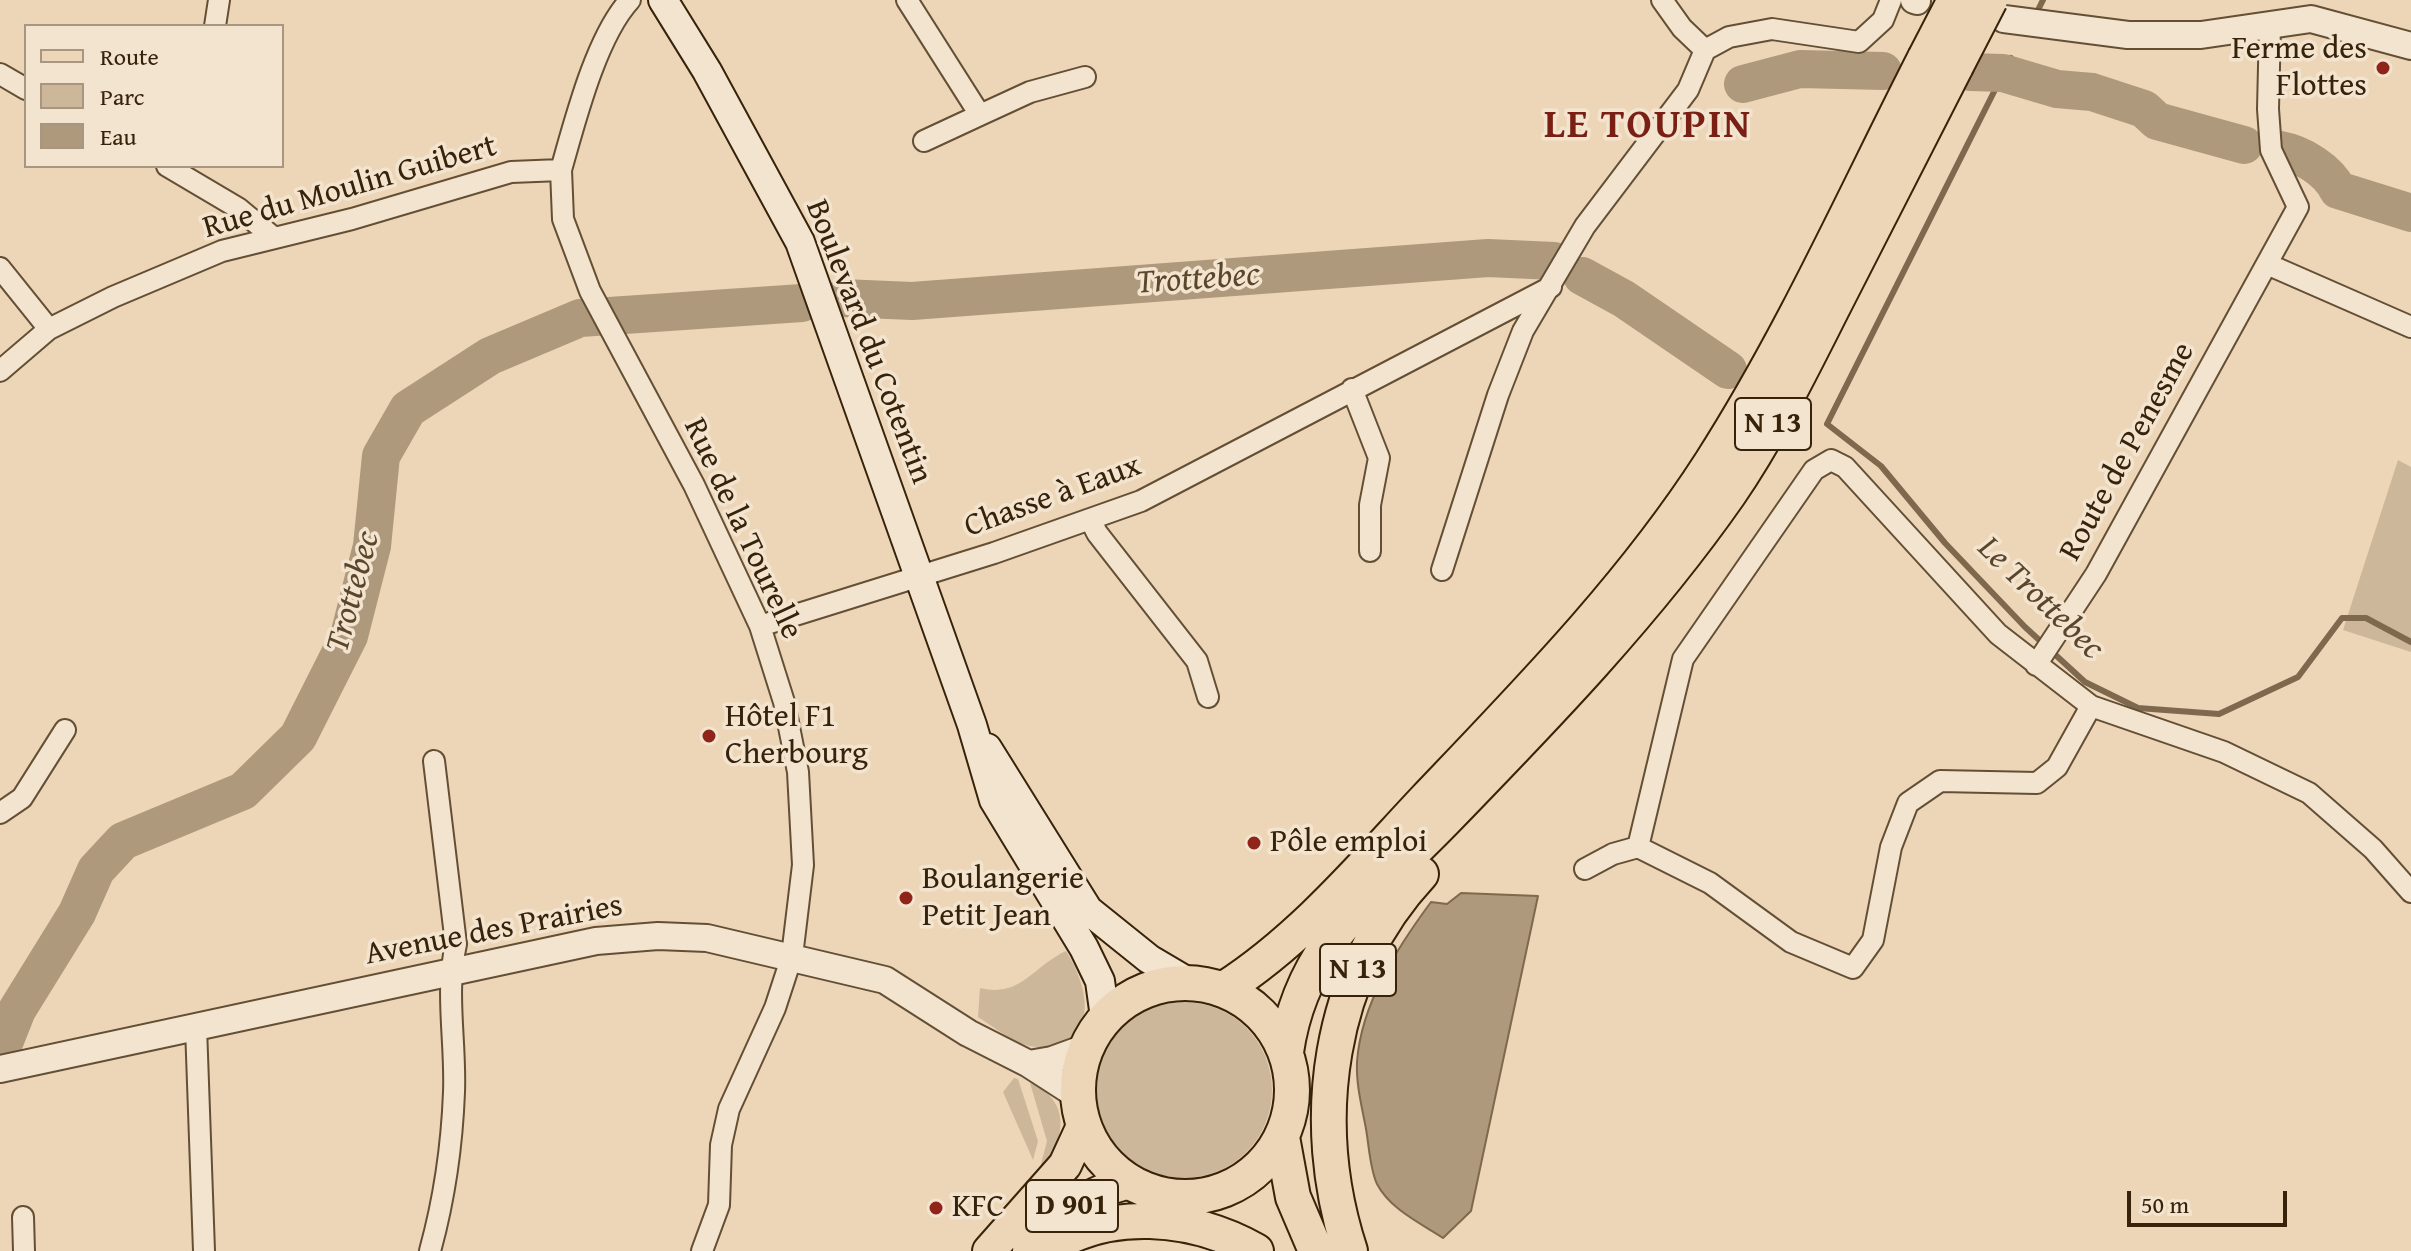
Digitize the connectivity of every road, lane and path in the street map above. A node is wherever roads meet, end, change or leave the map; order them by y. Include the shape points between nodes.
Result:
1 (219, 0) edge
2 (630, 0) edge
3 (663, 0) edge
4 (907, 0) edge
5 (1662, 0) edge
6 (1891, 0) edge
7 (1955, 0) edge
8 (1997, 10) edge
9 (215, 24) edge
10 (2270, 24) junction
11 (2411, 46) edge
12 (1705, 50) junction
13 (1941, 62) junction
14 (0, 74) edge
15 (1085, 77) dead end
16 (24, 88) edge
17 (980, 115) junction
18 (924, 141) dead end
19 (170, 168) edge
20 (561, 170) junction
21 (273, 237) junction
22 (2267, 264) junction
23 (0, 268) edge
24 (1558, 274) junction
25 (2411, 327) edge
26 (49, 329) junction
27 (0, 371) edge
28 (1352, 389) junction
29 (1091, 521) junction
30 (1370, 551) dead end
31 (1442, 570) dead end
32 (920, 576) junction
33 (760, 626) junction
34 (2036, 665) junction
35 (1208, 697) dead end
36 (2091, 706) junction
37 (972, 725) junction
38 (65, 730) dead end
39 (1524, 739) junction
40 (434, 761) dead end
41 (0, 813) edge
42 (1638, 847) junction
43 (1585, 869) dead end
44 (2411, 892) edge
45 (792, 956) junction
46 (450, 972) junction
47 (1188, 982) junction
48 (1224, 989) junction
49 (1105, 1017) junction
50 (196, 1027) junction
51 (1085, 1048) junction
52 (1286, 1052) junction
53 (1029, 1064) junction
54 (7, 1067) edge
55 (1080, 1111) junction
56 (1282, 1137) junction
57 (1129, 1182) junction
58 (1188, 1198) junction
59 (23, 1217) dead end
60 (24, 1251) edge
61 (204, 1251) edge
62 (430, 1251) edge
63 (702, 1251) edge
64 (989, 1251) edge
65 (1029, 1251) edge
66 (1044, 1251) edge
67 (1256, 1251) edge
68 (1282, 1251) edge
69 (1316, 1251) edge
70 (1350, 1251) edge

1 - 9 street
2 - 20 street via 618,13 581,101
3 - 32 main road, Boulevard du Cotentin via 800,242
4 - 17 street
5 - 12 street
6 - 12 street via 1883,20 1859,42 1772,29 1729,37
7 - 13 highway, N 13, bridge
8 - 10 street via 2128,35 2201,35
8 - 13 highway, N 13, bridge
10 - 11 street via 2311,19
10 - 22 street, Route de Penesme via 2271,150 2298,207
12 - 24 street via 1688,90 1585,226
13 - 39 highway, N 13 via 1780,412 1731,491 1660,588
13 - 48 highway, N 13 via 1752,397 1639,562 1347,882 1278,949
14 - 16 street
15 - 17 street via 1030,92
17 - 18 street
19 - 21 street via 238,208
20 - 21 street, Rue du Moulin Guibert via 511,172
20 - 33 street, Rue de la Tourelle via 563,219 590,291 694,485
21 - 26 street, Rue du Moulin Guibert via 172,271
22 - 25 street
22 - 34 street, Route de Penesme via 2096,574
23 - 26 street
24 - 28 street, Chasse à Eaux
24 - 31 street via 1523,331
26 - 27 street, Rue du Moulin Guibert
28 - 29 street, Chasse à Eaux via 1192,475
28 - 30 street via 1379,458 1370,505
29 - 32 street, Chasse à Eaux
29 - 35 street via 1197,661
32 - 33 street, Chasse à Eaux
32 - 37 main road, Boulevard du Cotentin
33 - 45 street, Rue de la Tourelle via 784,702 798,772 803,865
34 - 36 street
34 - 42 street via 1998,634 1845,467 1831,460 1814,470 1683,659
36 - 42 street via 2057,767 2037,783 1940,781 1908,803 1891,847 1873,940 1853,968 1791,942 1710,883
36 - 44 street via 2224,752 2309,793 2373,849
37 - 47 main road, Boulevard du Cotentin via 1088,910
37 - 49 main road, Boulevard du Cotentin via 994,800 1084,948 1100,981
38 - 41 street via 22,798
39 - 52 highway, N 13 via 1336,933 1304,980
39 - 70 highway, N 13 via 1512,774 1399,898 1353,980 1338,1026 1328,1114 1333,1187
40 - 46 street via 456,944
42 - 43 street
45 - 46 street, Avenue des Prairies via 707,938 658,936 596,941
45 - 53 street, Avenue des Prairies via 885,980 978,1040
45 - 63 street, Rue de la Tourelle via 775,1008 729,1109 721,1145 719,1205
46 - 50 street, Avenue des Prairies
46 - 62 street via 454,1092 446,1174
47 - 48 highway
47 - 49 highway via 1158,985 1129,997
48 - 52 highway via 1271,1025
49 - 51 highway
50 - 54 street, Avenue des Prairies
50 - 61 street
51 - 53 street
51 - 55 highway
52 - 56 highway via 1291,1109
53 - 55 street, Avenue des Prairies
55 - 57 highway via 1102,1158
55 - 64 main road, D 901 via 1065,1165
56 - 58 highway via 1243,1181
56 - 69 highway via 1293,1197
57 - 58 highway via 1157,1194
57 - 65 main road, D 901 via 1070,1207
58 - 68 highway via 1253,1226
59 - 60 street
66 - 67 highway via 1088,1230 1144,1220 1189,1223

